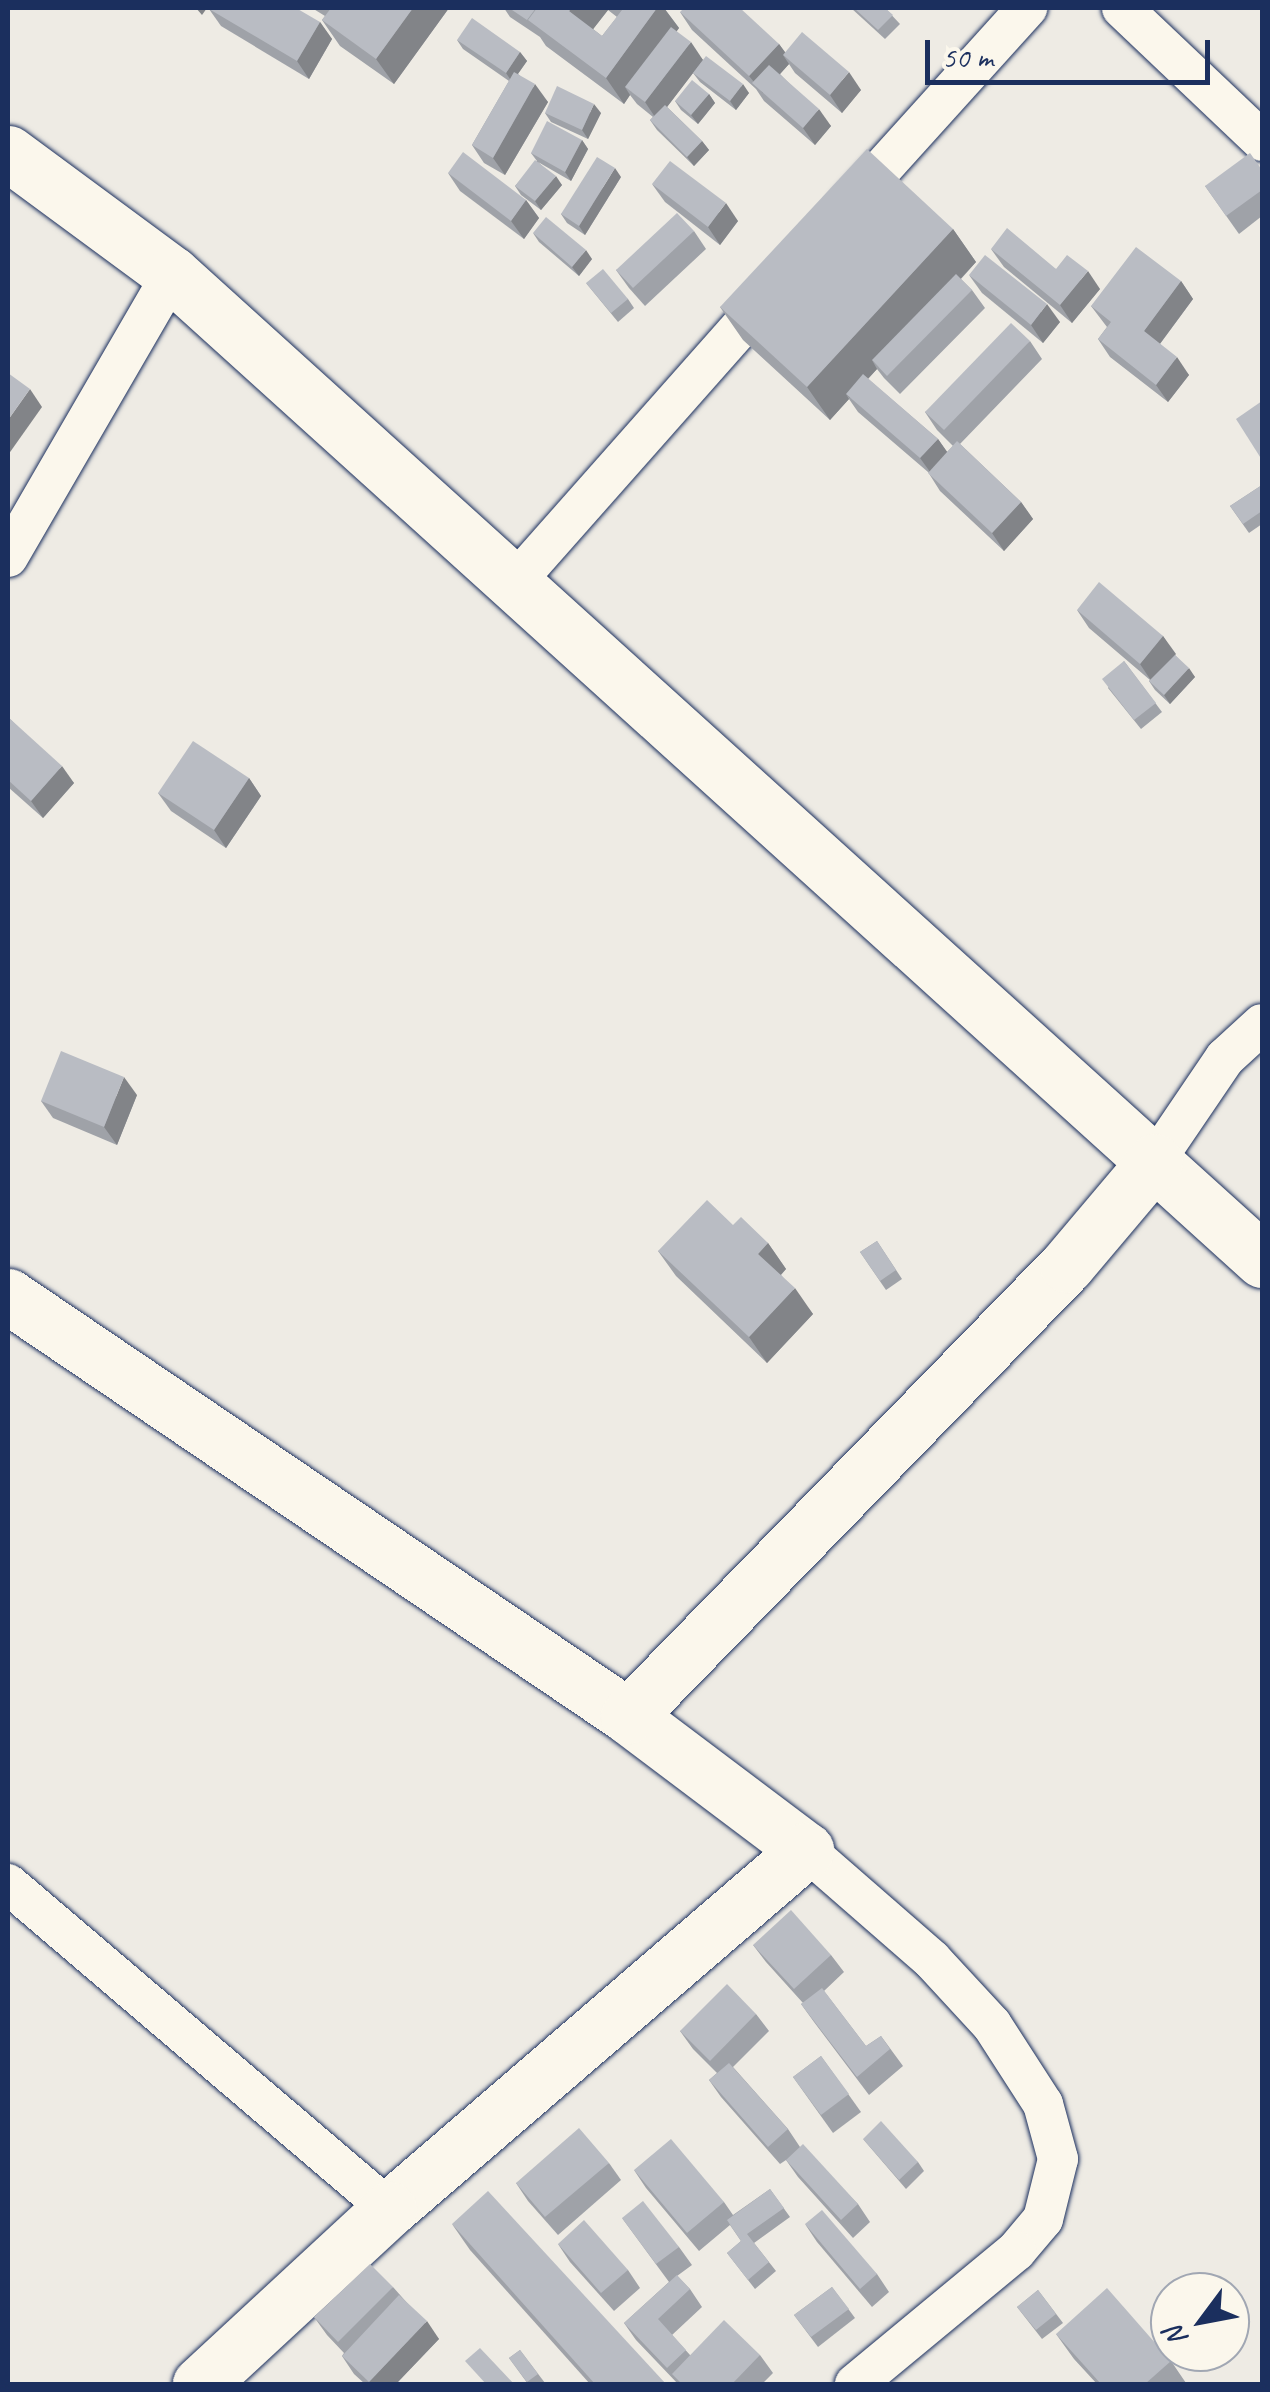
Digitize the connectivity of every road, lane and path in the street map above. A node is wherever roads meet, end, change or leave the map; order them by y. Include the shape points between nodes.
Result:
1 (1028, 8) edge
2 (1122, 8) edge
3 (1262, 142) edge
4 (8, 153) edge
5 (172, 274) junction
6 (8, 557) edge
7 (515, 582) junction
8 (1262, 1024) edge
9 (1155, 1161) junction
10 (1262, 1260) edge
11 (8, 1296) edge
12 (628, 1716) junction
13 (806, 1850) junction
14 (8, 1884) edge
15 (389, 2209) junction
16 (200, 2384) edge
17 (855, 2384) edge

1 - 7 street
2 - 3 street
4 - 5 street
5 - 6 street
5 - 7 street
7 - 9 street
8 - 9 street via 1225,1058
9 - 10 street
9 - 12 street via 1067,1265
11 - 12 street
12 - 13 street
13 - 15 street
13 - 17 street via 932,1960 992,2025 1042,2104 1058,2158 1043,2219 1016,2251
14 - 15 street
15 - 16 street

